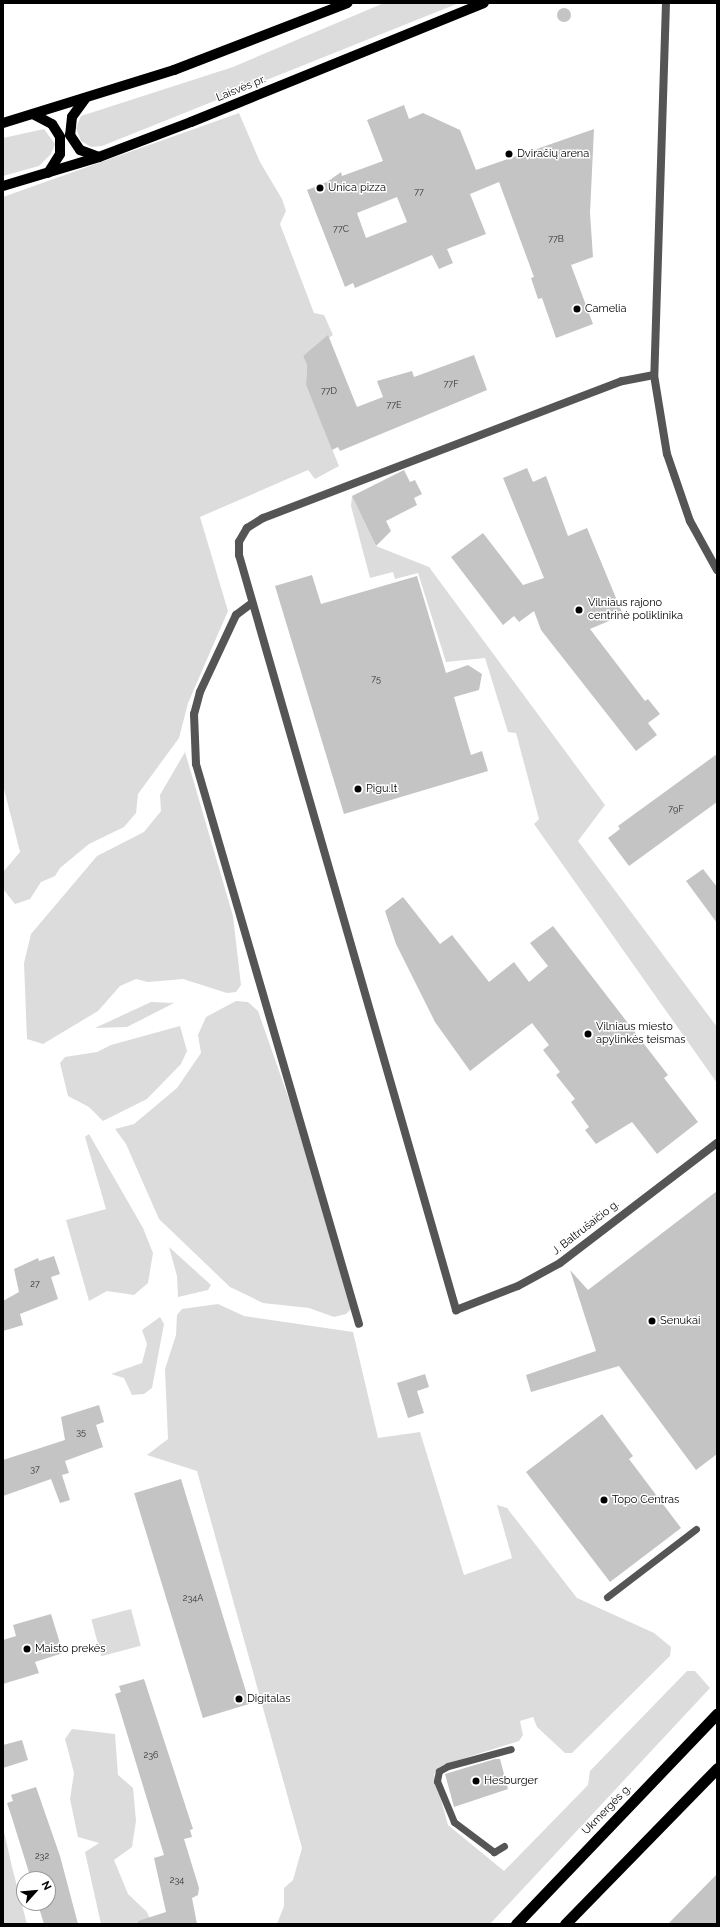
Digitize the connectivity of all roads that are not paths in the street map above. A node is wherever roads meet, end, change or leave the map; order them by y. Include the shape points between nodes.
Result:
1 (348, 3) edge
2 (484, 3) edge
3 (666, 3) edge
4 (85, 99) junction
5 (33, 114) junction
6 (3, 123) edge
7 (99, 157) junction
8 (48, 173) junction
9 (3, 186) edge
10 (654, 375) junction
11 (717, 570) edge
12 (252, 603) junction
13 (717, 1143) edge
14 (359, 1324) dead end
15 (696, 1529) dead end
16 (607, 1597) dead end
17 (717, 1714) edge
18 (511, 1749) dead end
19 (717, 1768) edge
20 (504, 1846) dead end
21 (516, 1924) edge
22 (565, 1924) edge

1 - 4 main road via 245,45
2 - 7 main road, Laisvės pr.
3 - 10 street
4 - 5 main road
4 - 7 main road via 72,117 70,135 80,150
5 - 6 main road
5 - 8 main road via 52,124 60,137 60,154
7 - 8 main road, Laisvės pr.
8 - 9 main road, Laisvės pr.
10 - 11 street via 671,468 690,521
10 - 12 street via 622,381 264,518 247,528 239,542
12 - 13 street, J. Baltrušaičio g. via 456,1310 518,1286 560,1263
12 - 14 street via 236,615 200,692 192,737 196,764
15 - 16 lane
17 - 21 highway, Ukmergės g.
18 - 20 lane via 448,1766 438,1771 437,1781 454,1822 494,1852
19 - 22 highway

